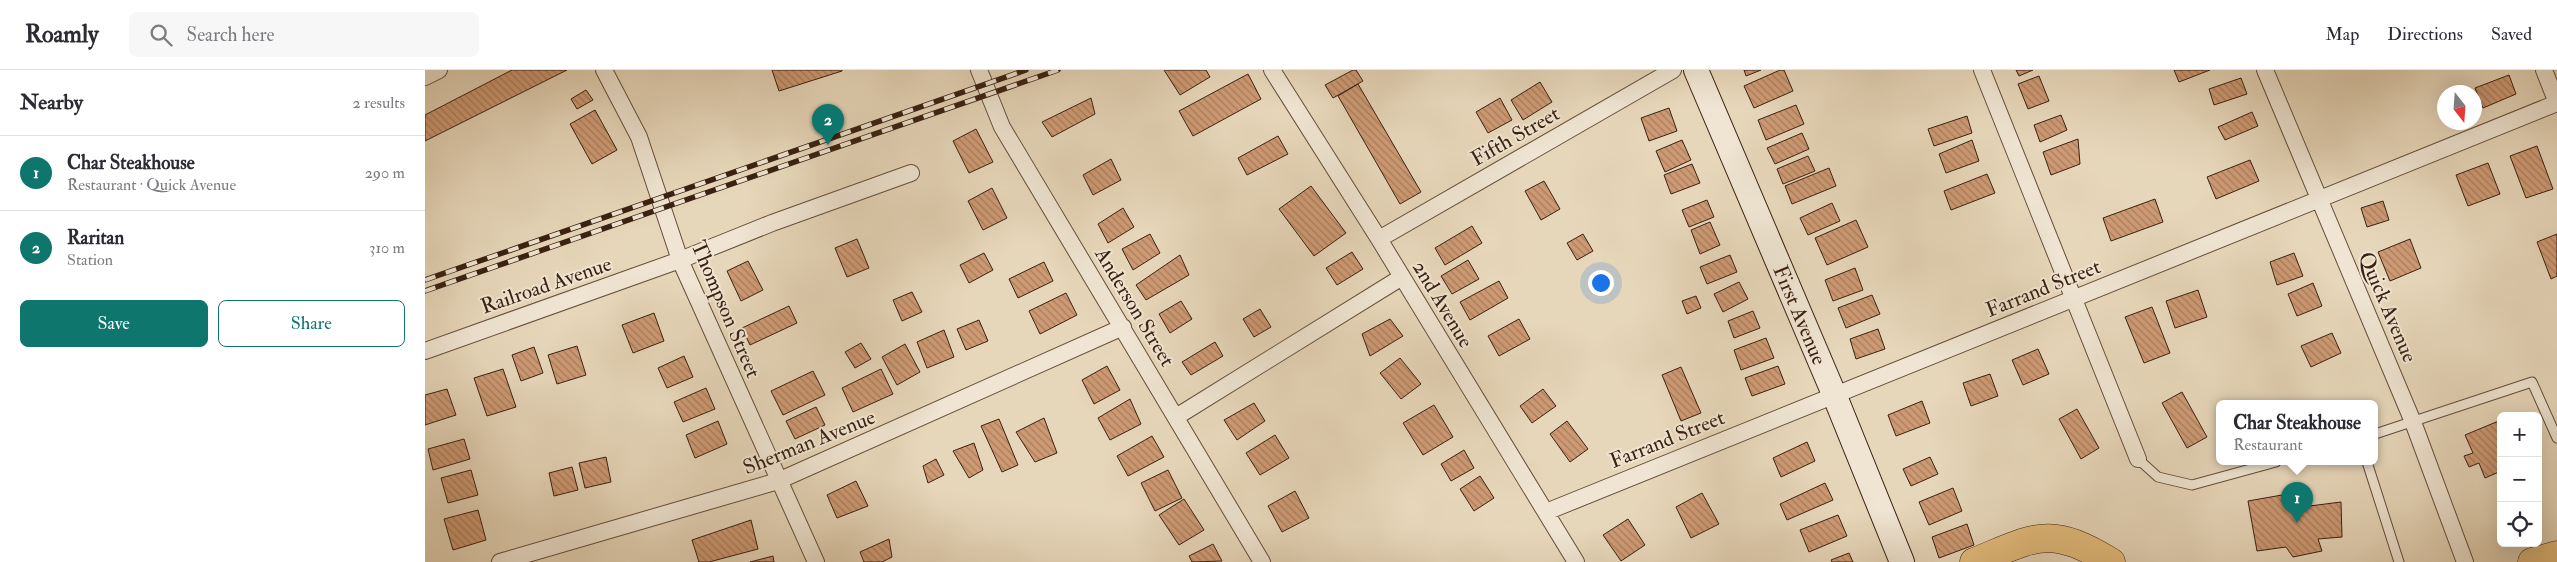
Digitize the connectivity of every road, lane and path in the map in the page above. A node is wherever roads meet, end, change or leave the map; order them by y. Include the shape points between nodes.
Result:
1 (439, 70) edge
2 (604, 70) edge
3 (979, 70) edge
4 (1272, 70) edge
5 (1673, 70) edge
6 (1696, 70) edge
7 (1982, 70) edge
8 (2265, 70) edge
9 (2544, 70) edge
10 (425, 77) edge
11 (2557, 103) edge
12 (911, 173) dead end
13 (2319, 199) junction
14 (1379, 239) junction
15 (680, 260) junction
16 (1402, 277) junction
17 (2073, 299) junction
18 (1123, 327) junction
19 (425, 351) edge
20 (1834, 394) junction
21 (1176, 417) junction
22 (2413, 422) junction
23 (2378, 433) edge
24 (2557, 438) edge
25 (2137, 459) joint
26 (2265, 465) edge
27 (2368, 465) edge
28 (778, 481) junction
29 (1546, 512) junction
30 (2557, 555) edge
31 (500, 562) edge
32 (816, 562) edge
33 (1262, 562) edge
34 (1576, 562) edge
35 (1902, 562) edge
36 (1974, 562) edge
37 (2111, 562) edge
38 (2399, 562) edge
39 (2465, 562) edge
40 (2532, 562) edge

1 - 10 street
2 - 15 street, Thompson Street via 639,136
3 - 18 street, Anderson Street via 1002,127
4 - 14 street, 2nd Avenue
5 - 14 street, Fifth Street
6 - 20 street, First Avenue
7 - 17 street
8 - 13 street, Quick Avenue
9 - 11 street
11 - 13 street, Farrand Street
12 - 15 street, Railroad Avenue
13 - 17 street, Farrand Street
13 - 22 street, Quick Avenue
14 - 16 street, 2nd Avenue
15 - 19 street, Railroad Avenue
15 - 28 street, Thompson Street
16 - 21 street
16 - 29 street, 2nd Avenue
17 - 20 street, Farrand Street
17 - 25 street
18 - 21 street, Anderson Street
18 - 28 street, Sherman Avenue
20 - 29 street, Farrand Street
20 - 35 street, First Avenue
21 - 33 street, Anderson Street
22 - 23 lane
22 - 24 lane via 2532,382
22 - 39 street, Quick Avenue
25 - 26 lane via 2158,477 2192,485
27 - 38 lane
28 - 31 street, Sherman Avenue
28 - 32 street, Thompson Street
29 - 34 street, 2nd Avenue
30 - 40 highway
36 - 37 highway via 2029,540 2048,536 2067,539

